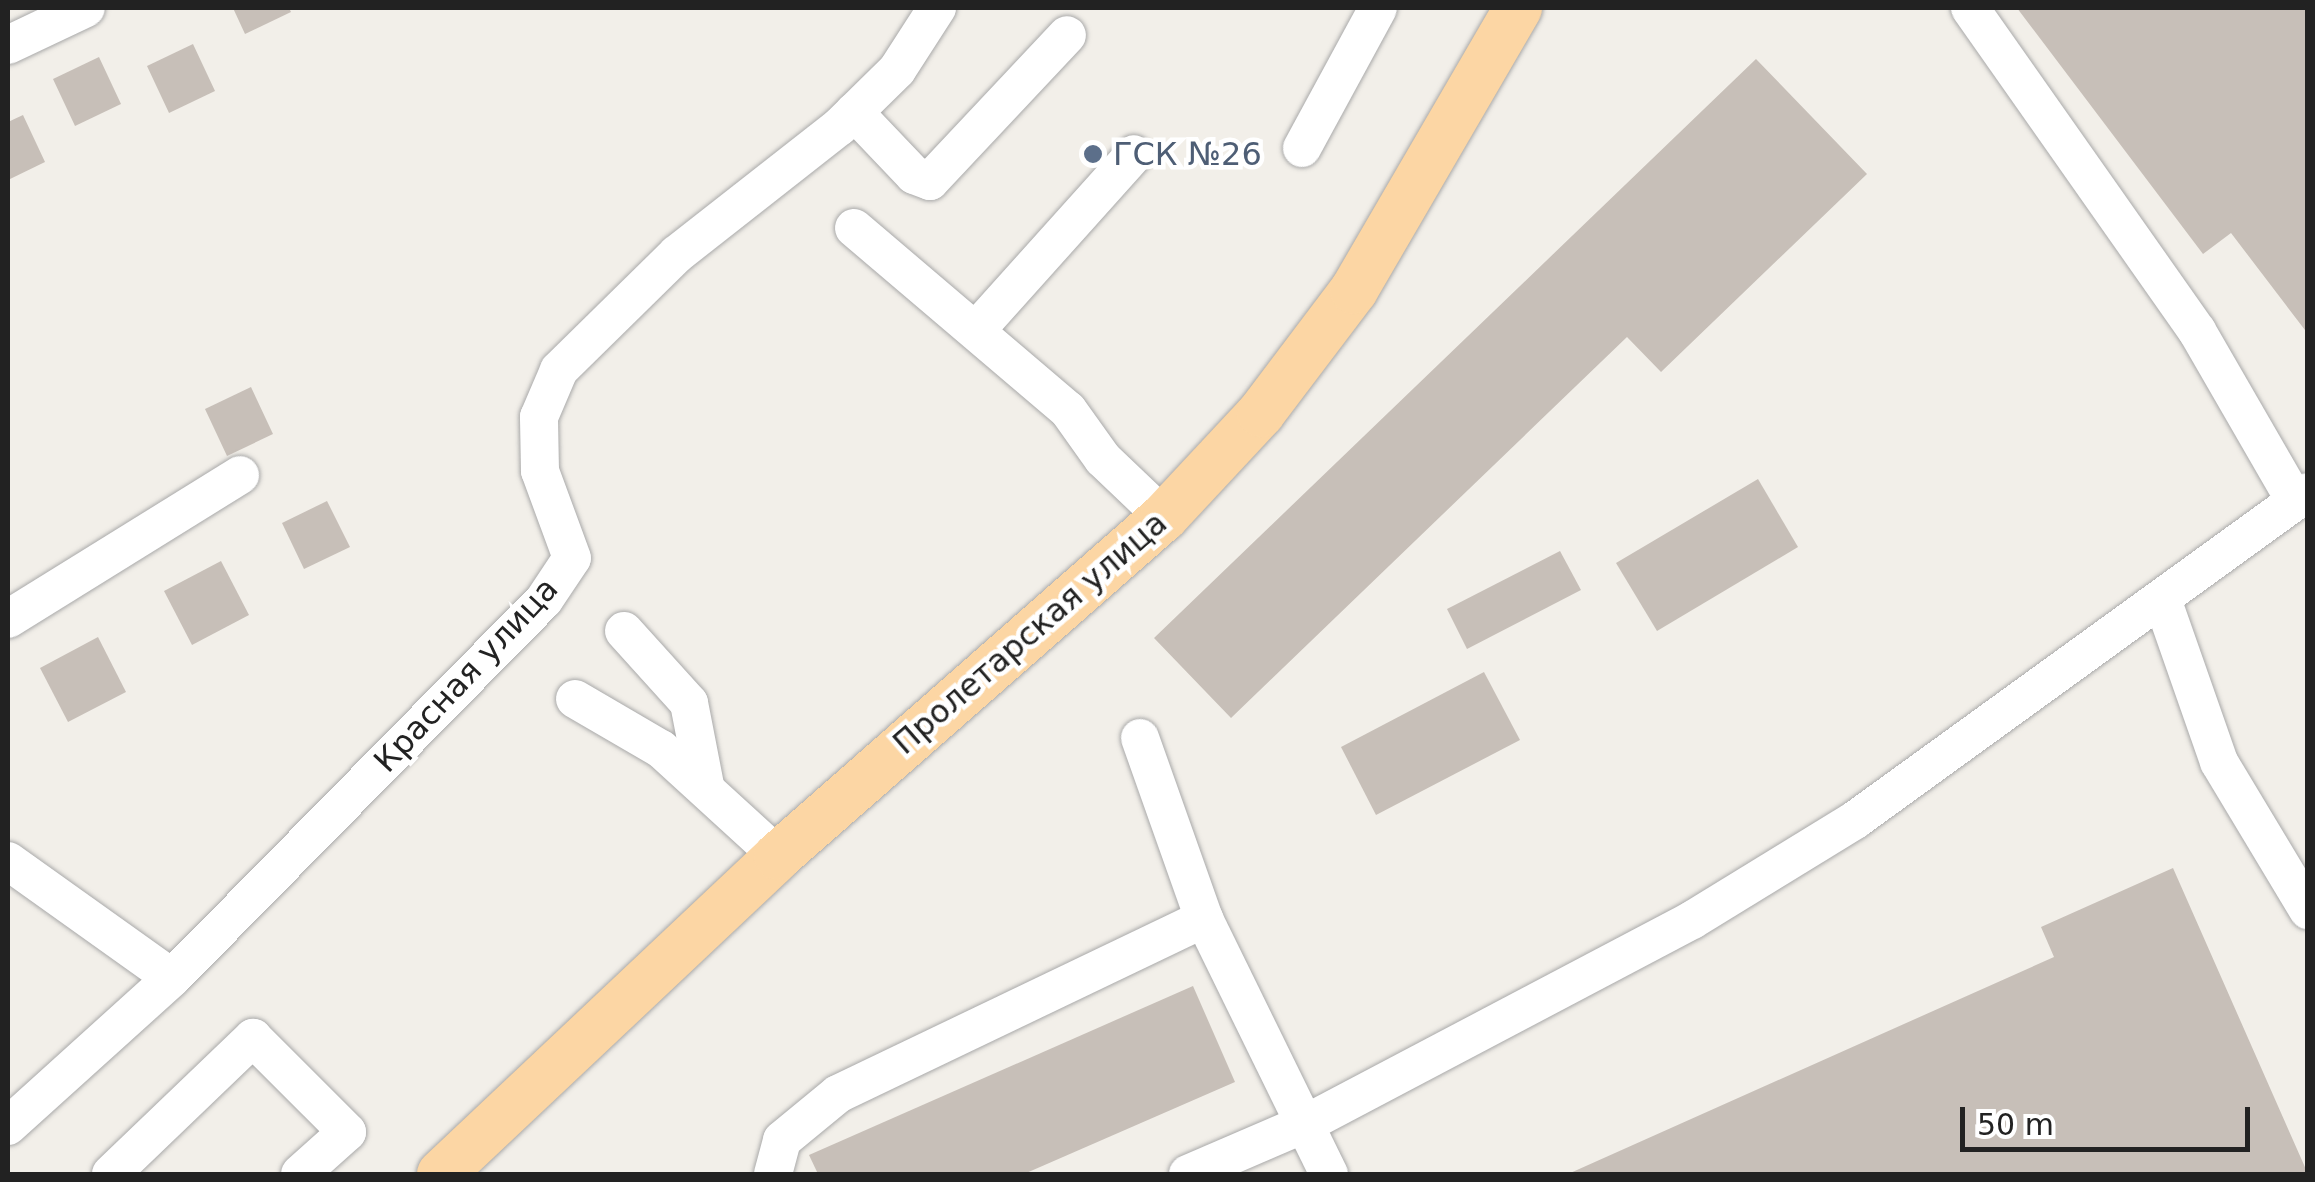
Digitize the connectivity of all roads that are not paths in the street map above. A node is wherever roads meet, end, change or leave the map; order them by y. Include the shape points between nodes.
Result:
1 (86, 8) edge
2 (937, 8) edge
3 (1378, 8) edge
4 (1518, 8) edge
5 (1970, 8) edge
6 (1067, 35) dead end
7 (8, 45) edge
8 (854, 112) junction
9 (1302, 148) dead end
10 (1134, 154) dead end
11 (854, 228) dead end
12 (978, 327) junction
13 (240, 475) dead end
14 (2301, 496) edge
15 (1164, 517) junction
16 (2162, 598) junction
17 (8, 619) edge
18 (624, 631) dead end
19 (575, 699) dead end
20 (1140, 738) dead end
21 (705, 785) junction
22 (778, 856) junction
23 (8, 861) edge
24 (2308, 910) edge
25 (1204, 919) junction
26 (172, 978) junction
27 (1308, 1122) junction
28 (8, 1126) edge
29 (111, 1174) edge
30 (300, 1174) edge
31 (441, 1174) edge
32 (773, 1174) edge
33 (1188, 1174) edge
34 (1330, 1174) edge

1 - 7 street
2 - 8 street, Красная улица via 896,70
3 - 9 street
4 - 15 main road, Пролетарская улица via 1354,290 1261,413
5 - 14 street via 2198,331
6 - 8 street via 930,181 914,175
8 - 26 street, Красная улица via 677,254 560,370 539,417 540,470 572,558 544,600
10 - 12 street
11 - 12 street
12 - 15 street
13 - 17 street
14 - 16 street
15 - 22 main road, Пролетарская улица
16 - 24 street via 2218,762
16 - 27 street via 1855,820 1692,920
18 - 21 street via 689,704
19 - 21 street
20 - 25 street
21 - 22 street
22 - 31 main road, Пролетарская улица
23 - 26 street
25 - 27 street
25 - 32 street via 838,1094 782,1140
26 - 28 street, Красная улица
27 - 33 street
27 - 34 street
29 - 30 street via 253,1038 347,1132

